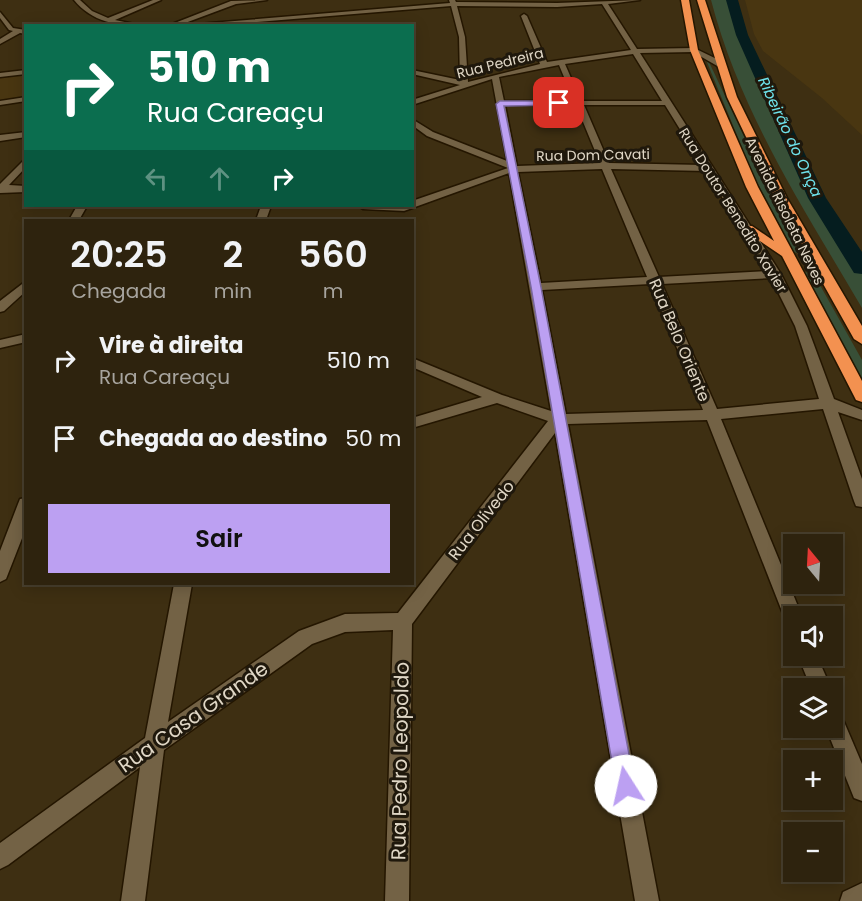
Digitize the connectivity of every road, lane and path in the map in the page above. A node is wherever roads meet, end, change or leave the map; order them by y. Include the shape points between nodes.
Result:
1 (87, 0) edge
2 (158, 0) edge
3 (240, 0) edge
4 (264, 0) edge
5 (637, 0) edge
6 (685, 0) edge
7 (701, 0) edge
8 (78, 1) edge
9 (604, 1) edge
10 (233, 2) junction
11 (453, 2) edge
12 (0, 14) edge
13 (196, 15) junction
14 (326, 15) junction
15 (524, 16) dead end
16 (109, 20) junction
17 (256, 23) edge
18 (130, 24) edge
19 (175, 24) edge
20 (190, 24) edge
21 (222, 24) edge
22 (324, 24) edge
23 (17, 32) junction
24 (24, 32) edge
25 (0, 42) edge
26 (694, 50) junction
27 (636, 51) junction
28 (597, 57) junction
29 (561, 62) junction
30 (644, 64) junction
31 (544, 65) junction
32 (722, 65) junction
33 (24, 72) edge
34 (414, 72) edge
35 (0, 75) edge
36 (495, 76) junction
37 (464, 84) junction
38 (24, 99) edge
39 (0, 103) edge
40 (414, 103) edge
41 (579, 103) junction
42 (667, 103) junction
43 (500, 104) junction
44 (414, 122) edge
45 (24, 134) edge
46 (0, 138) edge
47 (24, 163) edge
48 (606, 166) junction
49 (512, 168) junction
50 (707, 168) junction
51 (0, 186) edge
52 (24, 189) edge
53 (414, 204) edge
54 (748, 229) junction
55 (786, 255) junction
56 (775, 274) junction
57 (655, 280) junction
58 (24, 286) edge
59 (536, 287) junction
60 (0, 308) edge
61 (24, 338) edge
62 (862, 339) edge
63 (0, 344) edge
64 (414, 363) edge
65 (862, 396) edge
66 (497, 398) junction
67 (829, 402) junction
68 (712, 415) junction
69 (862, 415) edge
70 (558, 419) junction
71 (414, 422) edge
72 (862, 501) edge
73 (24, 510) edge
74 (12, 546) edge
75 (0, 574) edge
76 (183, 585) edge
77 (789, 606) edge
78 (403, 621) junction
79 (841, 738) edge
80 (154, 744) junction
81 (862, 790) edge
82 (0, 856) edge
83 (862, 895) edge
84 (133, 901) edge
85 (397, 901) edge
86 (646, 901) edge
87 (852, 901) edge

1 - 8 street
2 - 16 street
3 - 10 street
4 - 10 street
5 - 9 street
6 - 26 highway, Avenida Risoleta Neves
7 - 32 highway, Avenida Risoleta Neves
8 - 16 street via 98,17
9 - 11 street via 557,5
9 - 27 street, Rua Doutor Benedito Xavier
10 - 13 street
11 - 14 street via 389,14 354,9
11 - 37 street via 462,37
12 - 23 street
13 - 19 street
13 - 20 street
14 - 17 street
14 - 22 street
15 - 31 street
16 - 18 street
17 - 21 street
23 - 24 street
23 - 25 street
26 - 27 street, Rua Pedreira
26 - 32 street, Rua Pedreira
26 - 55 highway, Avenida Risoleta Neves via 752,187
27 - 28 street, Rua Pedreira
27 - 30 street, Rua Doutor Benedito Xavier
28 - 29 street, Rua Pedreira
28 - 30 street, Rua Pedreira
29 - 31 street, Rua Pedreira
29 - 41 street, Rua Belo Oriente
30 - 42 street, Rua Doutor Benedito Xavier
31 - 36 street, Rua Pedreira
32 - 62 highway, Avenida Risoleta Neves via 732,97 781,198
33 - 35 street
34 - 37 street
36 - 37 street, Rua Pedreira
36 - 43 street
37 - 40 street, Rua Pedreira
38 - 39 street
41 - 42 street
41 - 43 street
41 - 48 street, Rua Belo Oriente
42 - 50 street, Rua Doutor Benedito Xavier
43 - 49 street
44 - 49 street via 430,134
45 - 46 street
47 - 51 street
48 - 49 street, Rua Dom Cavati
48 - 50 street, Rua Dom Cavati
48 - 57 street, Rua Belo Oriente
49 - 53 street, Rua Dom Cavati
49 - 59 street
50 - 54 street, Rua Doutor Benedito Xavier
51 - 52 street
54 - 55 highway
54 - 56 street, Rua Doutor Benedito Xavier
55 - 65 highway, Avenida Risoleta Neves
56 - 57 street
56 - 67 street, Rua Doutor Benedito Xavier via 801,326
57 - 59 street
57 - 68 street, Rua Belo Oriente
58 - 60 street
59 - 70 street
61 - 63 street
64 - 66 street
66 - 70 street
66 - 71 street
67 - 68 street
67 - 69 street
67 - 72 street, Rua Doutor Benedito Xavier
68 - 70 street
68 - 77 street, Rua Belo Oriente
70 - 78 street, Rua Olivedo
70 - 86 street
73 - 74 street
74 - 75 street
76 - 80 street
78 - 80 street, Rua Casa Grande via 345,623 306,638
78 - 85 street, Rua Pedro Leopoldo
79 - 81 street
80 - 82 street, Rua Casa Grande
80 - 84 street
83 - 87 street

